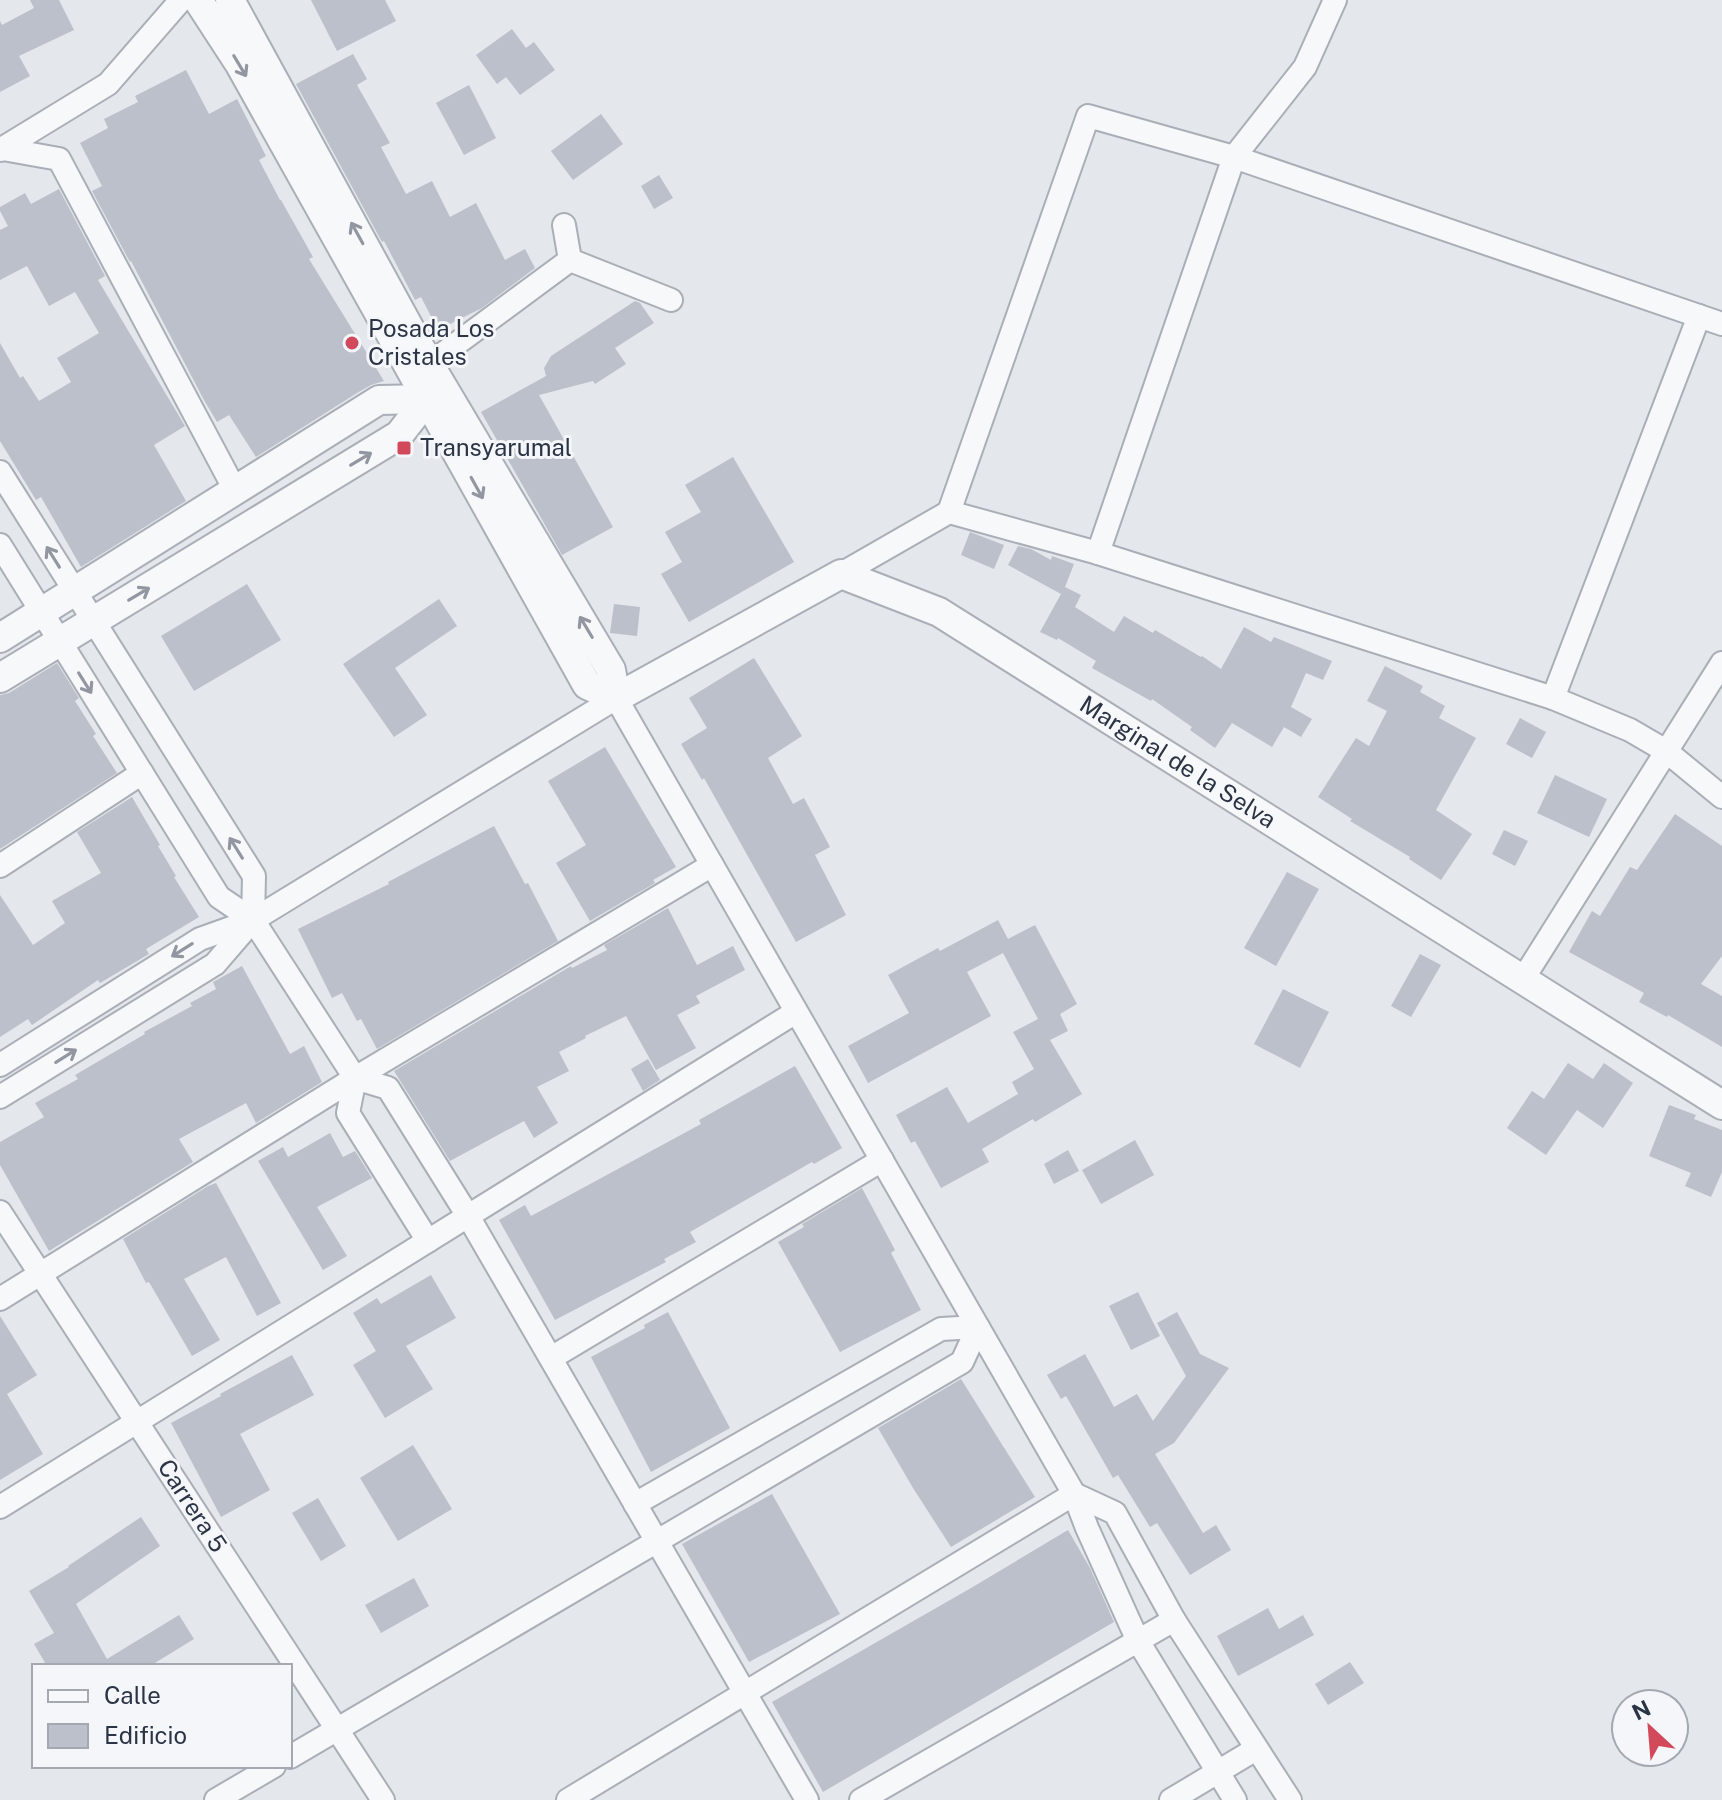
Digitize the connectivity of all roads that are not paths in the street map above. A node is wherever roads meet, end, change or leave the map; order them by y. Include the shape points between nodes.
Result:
1 (181, 0) edge
2 (198, 0) edge
3 (230, 0) edge
4 (1335, 0) edge
5 (2, 150) edge
6 (1234, 157) junction
7 (564, 225) dead end
8 (570, 260) junction
9 (671, 300) dead end
10 (1699, 316) junction
11 (1722, 324) edge
12 (429, 364) junction
13 (435, 394) junction
14 (0, 472) edge
15 (235, 490) junction
16 (949, 512) junction
17 (0, 545) edge
18 (1098, 553) junction
19 (841, 574) junction
20 (74, 591) junction
21 (41, 612) junction
22 (94, 622) junction
23 (0, 638) edge
24 (60, 642) junction
25 (1722, 663) edge
26 (0, 678) edge
27 (616, 698) junction
28 (1553, 698) junction
29 (1666, 751) junction
30 (142, 773) junction
31 (1722, 797) edge
32 (712, 865) junction
33 (0, 866) edge
34 (253, 920) junction
35 (1523, 979) junction
36 (796, 1012) junction
37 (0, 1065) edge
38 (355, 1078) junction
39 (0, 1097) edge
40 (1722, 1105) edge
41 (882, 1160) junction
42 (0, 1212) edge
43 (468, 1216) junction
44 (428, 1241) junction
45 (40, 1274) junction
46 (0, 1299) edge
47 (978, 1327) junction
48 (551, 1358) junction
49 (137, 1423) junction
50 (1074, 1494) junction
51 (635, 1504) junction
52 (0, 1507) edge
53 (656, 1541) junction
54 (1174, 1620) junction
55 (1138, 1641) junction
56 (745, 1693) junction
57 (337, 1729) junction
58 (1256, 1749) junction
59 (292, 1756) edge
60 (271, 1768) edge
61 (1218, 1772) junction
62 (216, 1800) edge
63 (383, 1800) edge
64 (568, 1800) edge
65 (807, 1800) edge
66 (861, 1800) edge
67 (1171, 1800) edge
68 (1235, 1800) edge
69 (1290, 1800) edge

1 - 5 street via 108,84
2 -> 13 street
12 -> 3 street
4 - 6 street via 1305,67
5 - 15 street via 59,159
6 - 10 street
6 - 16 street via 1088,116
6 - 18 street
7 - 8 street
8 - 9 street
8 - 12 street
10 - 11 street
10 - 28 street
12 - 13 street
13 - 15 street via 379,400
22 -> 13 street via 399,435
13 - 27 street via 587,685
20 -> 14 street
15 - 20 street
16 - 18 street
16 - 19 street
17 - 21 street
18 - 28 street
19 - 27 street
19 - 35 street, Marginal de la Selva via 939,612
20 - 21 street
20 - 22 street
21 - 23 street
21 - 24 street
22 - 24 street
34 -> 22 street via 254,876
24 - 26 street
24 -> 30 street
25 - 29 street
27 - 32 street
27 - 34 street
28 - 29 street
29 - 31 street
29 - 35 street
30 - 33 street
30 - 34 street via 219,897
32 - 36 street
32 - 38 street
34 -> 37 street via 200,939
34 - 38 street
39 -> 34 street via 215,964
35 - 40 street, Marginal de la Selva
36 - 41 street
36 - 43 street
38 - 43 street via 388,1088
38 - 44 street via 348,1113
38 - 45 street
41 - 47 street
41 - 48 street
42 - 45 street, Carrera 5
43 - 44 street
43 - 48 street
44 - 49 street
45 - 46 street
45 - 49 street, Carrera 5
47 - 50 street
47 - 51 street via 941,1329
47 - 53 street via 962,1362
48 - 51 street
49 - 52 street
49 - 57 street, Carrera 5
50 - 54 street via 1115,1513
50 - 55 street
50 - 56 street
51 - 53 street
53 - 56 street
53 - 57 street
54 - 55 street
54 - 58 street
55 - 61 street
55 - 66 street
56 - 64 street
56 - 65 street
57 - 59 street
57 - 63 street, Carrera 5
58 - 61 street
58 - 69 street
60 - 62 street
61 - 67 street
61 - 68 street

